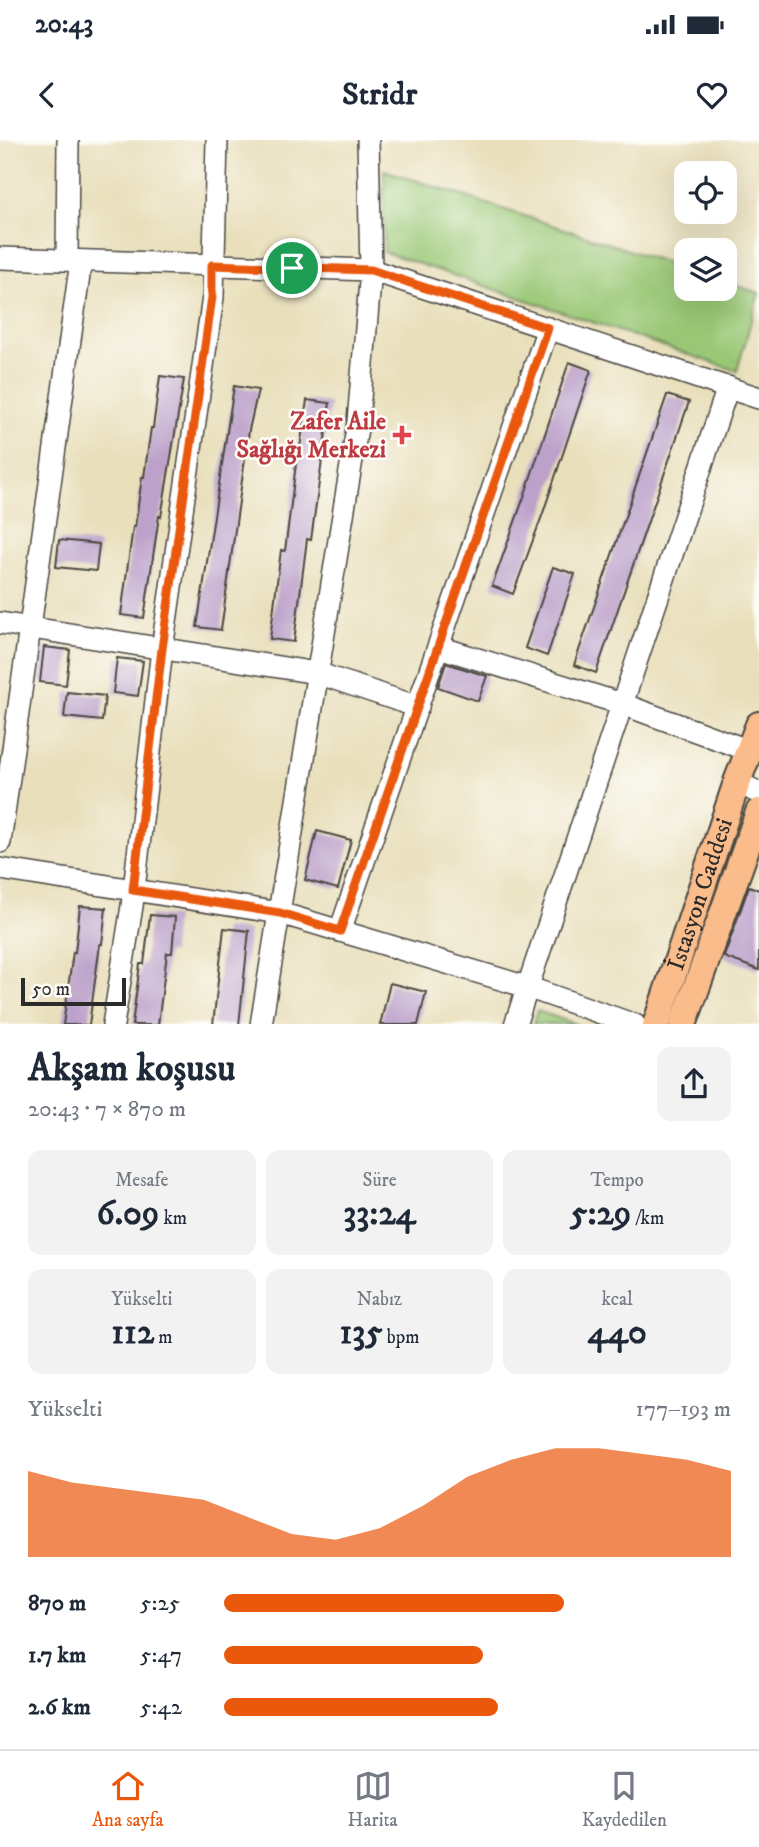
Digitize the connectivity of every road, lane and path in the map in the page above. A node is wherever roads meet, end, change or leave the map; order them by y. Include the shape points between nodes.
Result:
1 (68, 140) edge
2 (217, 140) edge
3 (369, 140) edge
4 (0, 258) edge
5 (74, 261) junction
6 (212, 265) junction
7 (371, 270) junction
8 (548, 328) junction
9 (729, 387) junction
10 (759, 398) edge
11 (0, 623) edge
12 (28, 627) junction
13 (439, 647) junction
14 (162, 649) junction
15 (317, 673) junction
16 (622, 704) junction
17 (418, 707) junction
18 (759, 725) edge
19 (750, 751) junction
20 (748, 788) edge
21 (759, 812) edge
22 (0, 842) edge
23 (0, 869) edge
24 (133, 890) junction
25 (280, 913) junction
26 (340, 931) junction
27 (527, 987) junction
28 (113, 1024) edge
29 (261, 1024) edge
30 (514, 1024) edge
31 (635, 1024) edge
32 (656, 1024) edge
33 (683, 1024) edge

1 - 5 street
2 - 6 street
3 - 7 street
4 - 5 street
5 - 6 street
5 - 12 street
6 - 7 street
6 - 14 street via 212,297
7 - 8 street
7 - 15 street via 358,422
8 - 9 street
8 - 13 street
9 - 10 street
9 - 16 street
11 - 12 street
12 - 14 street
12 - 22 street
13 - 16 street
13 - 17 street
14 - 15 street
14 - 24 street
15 - 17 street
15 - 25 street
16 - 19 street
16 - 27 street
17 - 26 street
18 - 19 main road, İstasyon Caddesi
19 - 20 main road, İstasyon Caddesi
20 - 32 main road, İstasyon Caddesi
21 - 33 main road, İstasyon Caddesi
23 - 24 street
24 - 25 street
24 - 28 street
25 - 26 street
25 - 29 street
26 - 27 street
27 - 30 street
27 - 31 street

